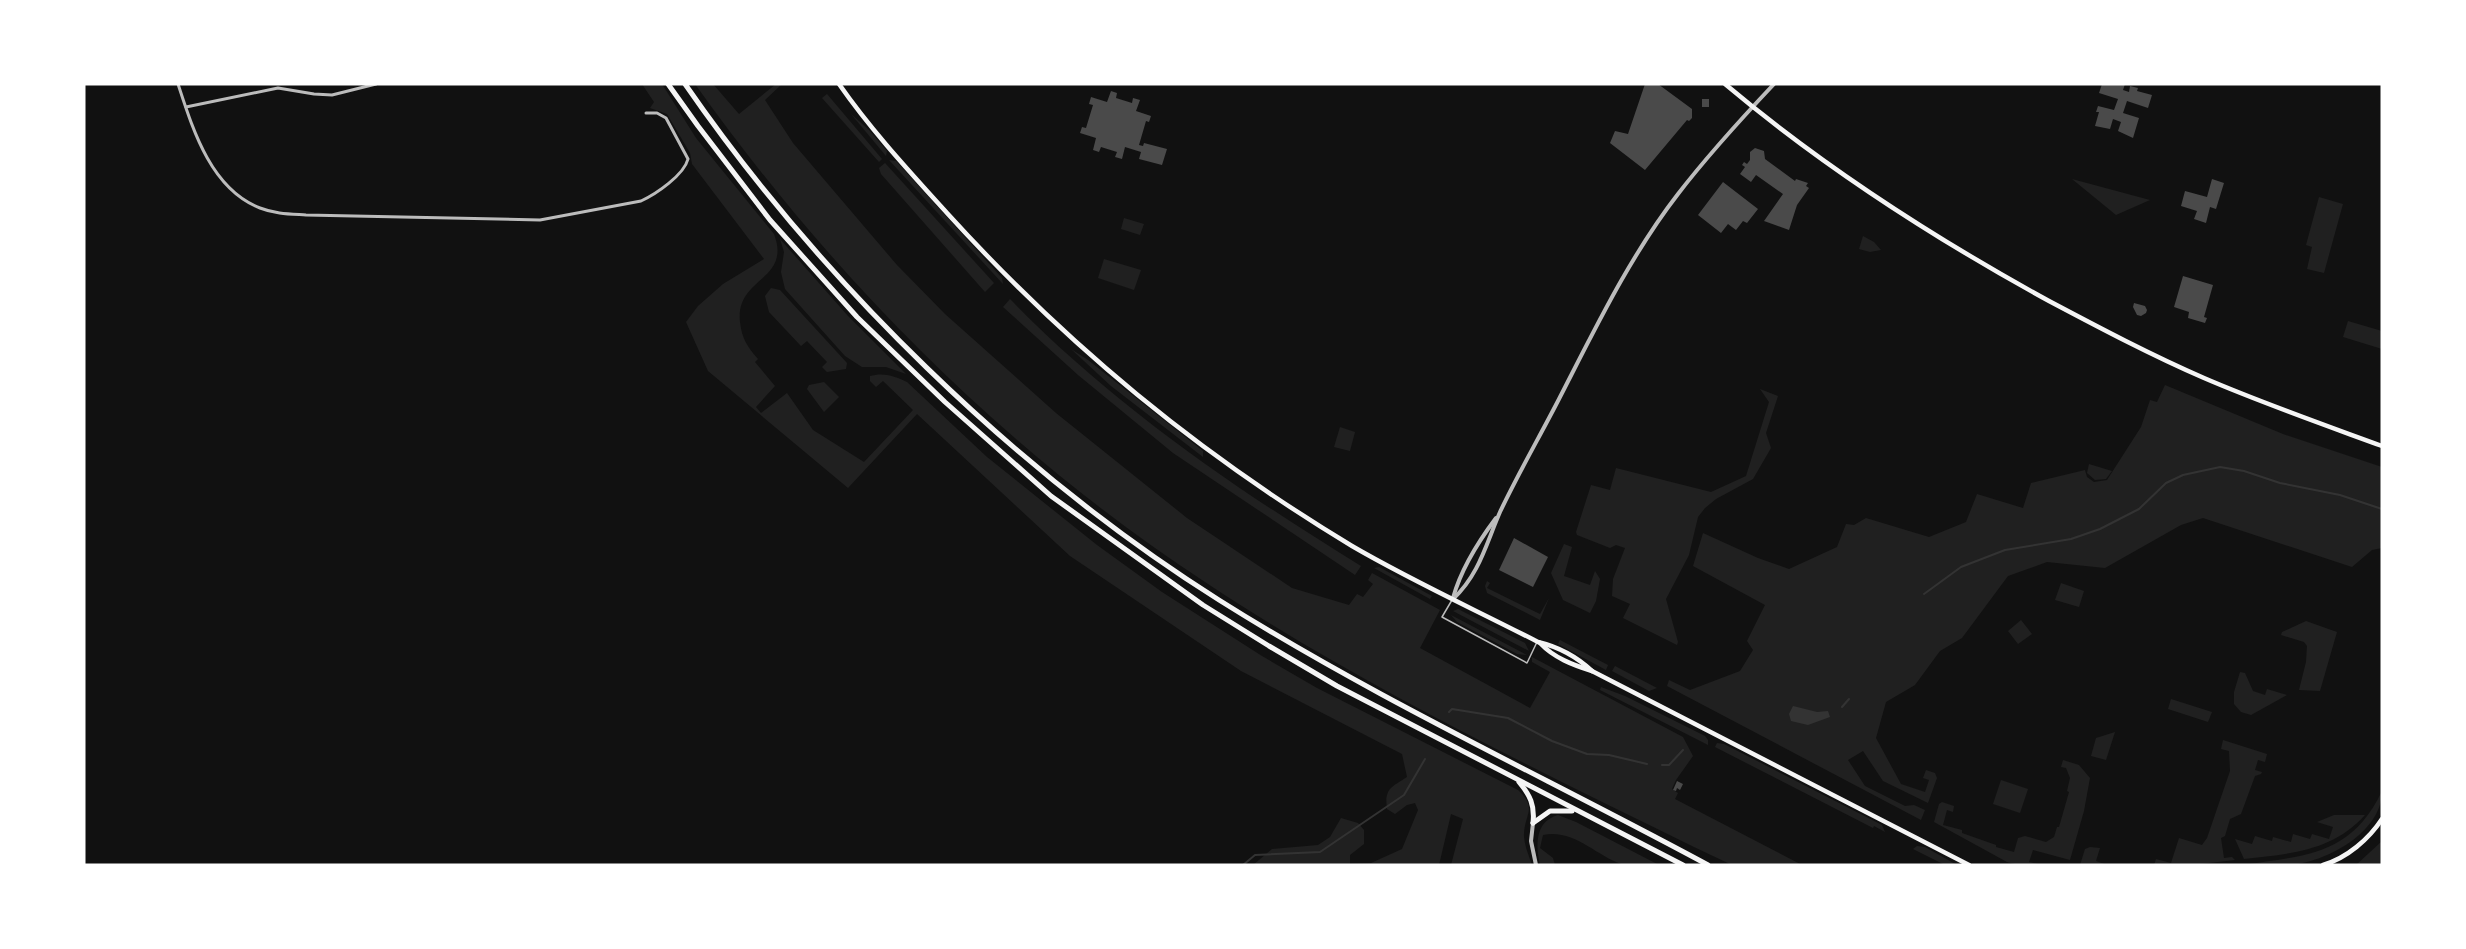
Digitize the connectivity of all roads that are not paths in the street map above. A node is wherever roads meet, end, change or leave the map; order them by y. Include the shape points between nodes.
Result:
1 (178, 84) edge
2 (376, 84) edge
3 (668, 84) edge
4 (685, 84) edge
5 (839, 84) edge
6 (1725, 84) edge
7 (1774, 84) edge
8 (186, 107) junction
9 (1752, 107) junction
10 (646, 113) dead end
11 (2382, 445) edge
12 (1500, 513) junction
13 (1453, 599) junction
14 (1538, 642) junction
15 (1516, 778) junction
16 (1580, 813) junction
17 (2382, 819) edge
18 (1533, 823) junction
19 (1536, 865) edge
20 (1683, 865) edge
21 (1708, 865) edge
22 (1969, 865) edge
23 (2323, 865) edge

1 - 8 street
2 - 8 street via 332,95 278,88
3 - 15 highway via 770,220 857,317 1051,496 1203,605 1278,652
4 - 21 highway via 792,223 874,313 988,424 1082,502 1165,563 1290,644
5 - 13 main road via 913,176 994,265 1129,390 1300,513
6 - 9 main road
7 - 9 street
8 - 10 street via 199,143 219,175 239,197 261,209 306,215 540,220 641,201 685,166 688,155 666,117
9 - 11 main road via 1950,246 2094,325 2223,386
9 - 12 street via 1677,195 1646,242
12 - 13 street via 1458,581
12 - 13 street via 1467,586
13 - 14 main road
13 - 14 lane via 1442,617 1527,663
14 - 22 main road via 1552,645 1592,671
15 - 16 highway
15 - 18 highway via 1531,798
16 - 18 highway via 1556,809
16 - 20 highway
17 - 23 main road via 2362,842
18 - 19 street via 1531,841

